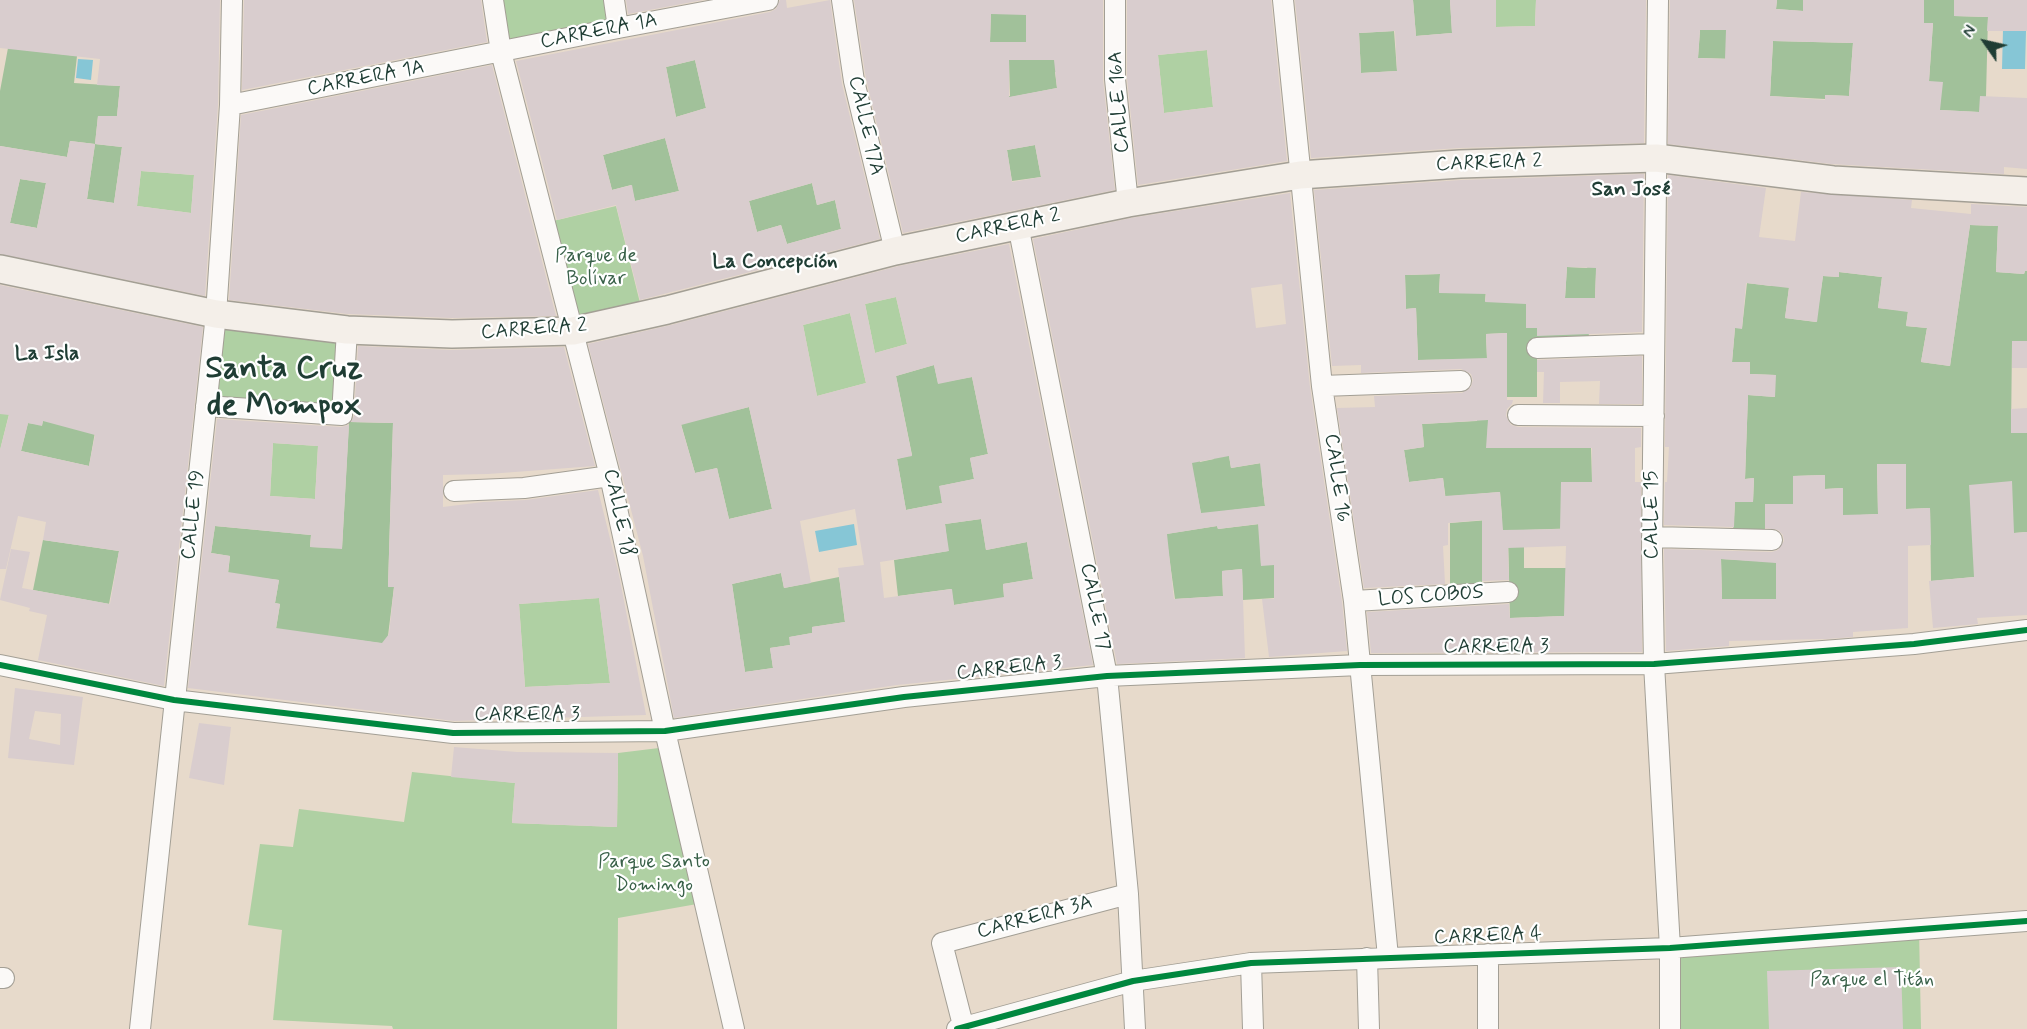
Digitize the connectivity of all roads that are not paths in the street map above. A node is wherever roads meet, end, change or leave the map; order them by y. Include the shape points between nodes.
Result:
1 (232, 0) edge
2 (493, 0) edge
3 (614, 0) edge
4 (768, 0) edge
5 (842, 0) edge
6 (1115, 0) edge
7 (1283, 0) edge
8 (1658, 0) edge
9 (618, 28) junction
10 (501, 52) junction
11 (230, 105) junction
12 (1656, 158) junction
13 (1300, 175) junction
14 (2027, 191) edge
15 (1128, 203) junction
16 (1018, 225) junction
17 (895, 251) junction
18 (0, 270) edge
19 (216, 314) junction
20 (347, 330) junction
21 (573, 331) junction
22 (1654, 344) junction
23 (1537, 348) dead end
24 (1461, 381) dead end
25 (1322, 386) junction
26 (206, 406) junction
27 (1518, 415) dead end
28 (1654, 416) junction
29 (610, 476) junction
30 (454, 491) dead end
31 (1652, 537) junction
32 (1772, 540) dead end
33 (1508, 592) dead end
34 (1354, 602) junction
35 (2027, 630) edge
36 (1360, 664) junction
37 (1654, 664) junction
38 (0, 665) edge
39 (1107, 676) junction
40 (180, 701) junction
41 (665, 732) junction
42 (1128, 894) junction
43 (2027, 921) edge
44 (1670, 948) junction
45 (1488, 954) junction
46 (1388, 957) junction
47 (1367, 958) junction
48 (1251, 963) junction
49 (1133, 981) junction
50 (961, 1028) edge
51 (140, 1029) edge
52 (153, 1029) edge
53 (734, 1029) edge
54 (1135, 1029) edge
55 (1253, 1029) edge
56 (1370, 1029) edge
57 (1488, 1029) edge
58 (1670, 1029) edge

1 - 11 street, CALLE 19
2 - 10 street, CALLE 18
3 - 9 street
4 - 9 street, CARRERA 1A
5 - 17 street, CALLE 17A via 854,81
6 - 15 street, CALLE 16A via 1115,79
7 - 13 street, CALLE 16
8 - 12 street, CALLE 15
9 - 10 street, CARRERA 1A
10 - 11 street, CARRERA 1A
10 - 21 street, CALLE 18
11 - 19 street, CALLE 19
12 - 13 main road, CARRERA 2 via 1460,164
12 - 14 main road, CARRERA 2 via 1833,180
12 - 22 street, CALLE 15
13 - 15 main road, CARRERA 2
13 - 25 street, CALLE 16
15 - 16 main road, CARRERA 2
16 - 17 main road, CARRERA 2
16 - 39 street, CALLE 17
17 - 21 main road, CARRERA 2
18 - 19 main road, CARRERA 2
19 - 20 main road, CARRERA 2
19 - 26 street, CALLE 19
20 - 21 main road, CARRERA 2 via 452,334
20 - 26 street via 342,415
21 - 29 street, CALLE 18
22 - 23 street
22 - 28 street, CALLE 15
24 - 25 street
25 - 34 street, CALLE 16
26 - 40 street, CALLE 19
27 - 28 street
28 - 31 street, CALLE 15
29 - 30 street via 524,488
29 - 41 street, CALLE 18
31 - 32 street
31 - 37 street, CALLE 15
33 - 34 street, LOS COBOS
34 - 36 street, CALLE 16
35 - 37 street, CARRERA 3 via 1914,644
36 - 37 street, CARRERA 3
36 - 39 street, CARRERA 3
36 - 46 street, CALLE 16
37 - 44 street, CALLE 15
38 - 40 street, CARRERA 3
39 - 41 street, CARRERA 3 via 904,697
39 - 42 street, CALLE 17
40 - 41 street, CARRERA 3 via 453,733
40 - 51 street, CALLE 19
40 - 52 street, CALLE 19
41 - 53 street, CALLE 18
42 - 49 street, CALLE 17
42 - 50 street, CARRERA 3A via 942,943
43 - 44 street, CARRERA 4
44 - 45 street, CARRERA 4
44 - 58 street, CALLE 15
45 - 46 street, CARRERA 4
45 - 57 street
46 - 47 street, CARRERA 4
47 - 48 street, CARRERA 4
47 - 56 street
48 - 49 street, CARRERA 4
48 - 55 street
49 - 50 street, CARRERA 4
49 - 54 street, CALLE 17

